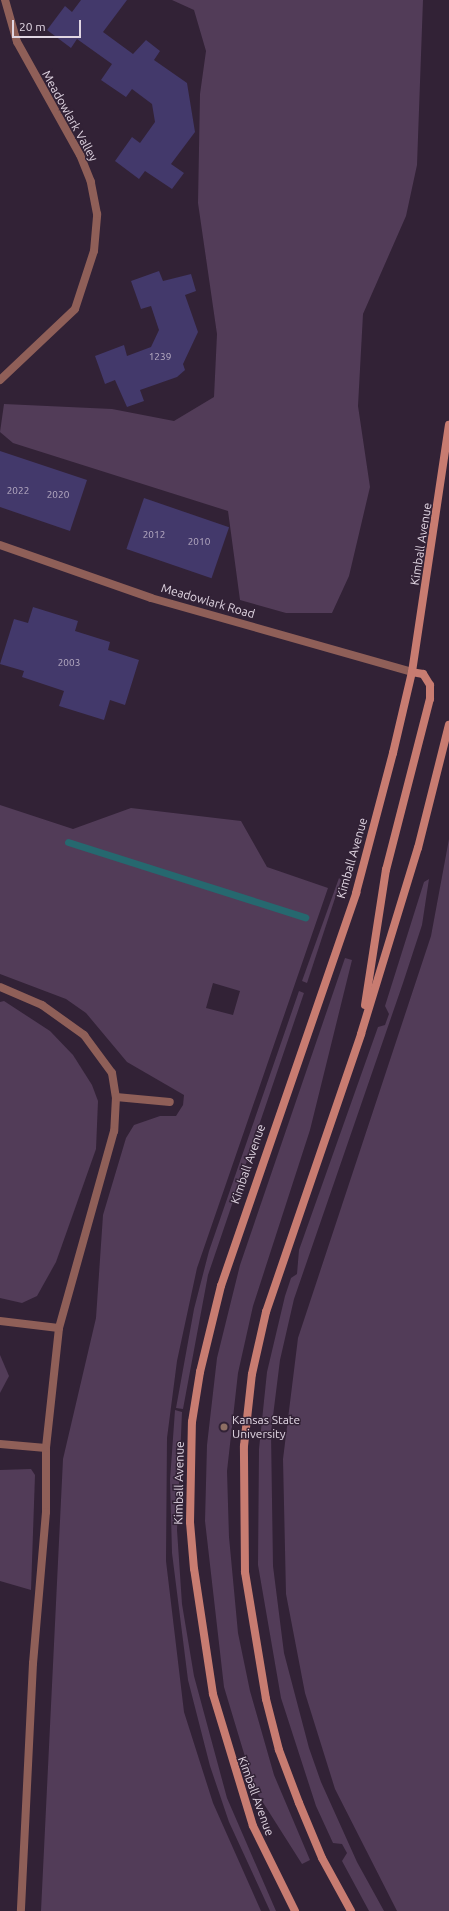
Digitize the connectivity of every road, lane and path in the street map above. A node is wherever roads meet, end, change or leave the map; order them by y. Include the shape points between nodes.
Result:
1 (5, 0) edge
2 (0, 380) edge
3 (449, 425) edge
4 (0, 545) edge
5 (412, 672) junction
6 (449, 725) edge
7 (0, 987) edge
8 (361, 1034) junction
9 (116, 1097) junction
10 (170, 1102) dead end
11 (0, 1321) edge
12 (58, 1328) junction
13 (0, 1444) edge
14 (46, 1448) junction
15 (21, 1911) edge
16 (295, 1911) edge
17 (351, 1911) edge

1 - 2 street, Meadowlark Valley via 17,42 80,155 91,182 97,214 94,251 75,309
3 - 5 main road, Kimball Avenue
4 - 5 street, Meadowlark Road via 151,598
5 - 8 main road via 424,674 430,685 430,699 386,870
5 - 16 main road, Kimball Avenue via 356,893 222,1286 200,1372 192,1422 193,1561 213,1694 252,1826
6 - 8 main road via 418,848
7 - 9 street via 42,1005 84,1035 112,1074
8 - 17 main road via 266,1312 252,1374 244,1446 242,1517 254,1640 279,1750 322,1858
9 - 10 street
9 - 12 street via 114,1131
11 - 12 street
12 - 14 street
13 - 14 street
14 - 15 street via 46,1512 33,1663

